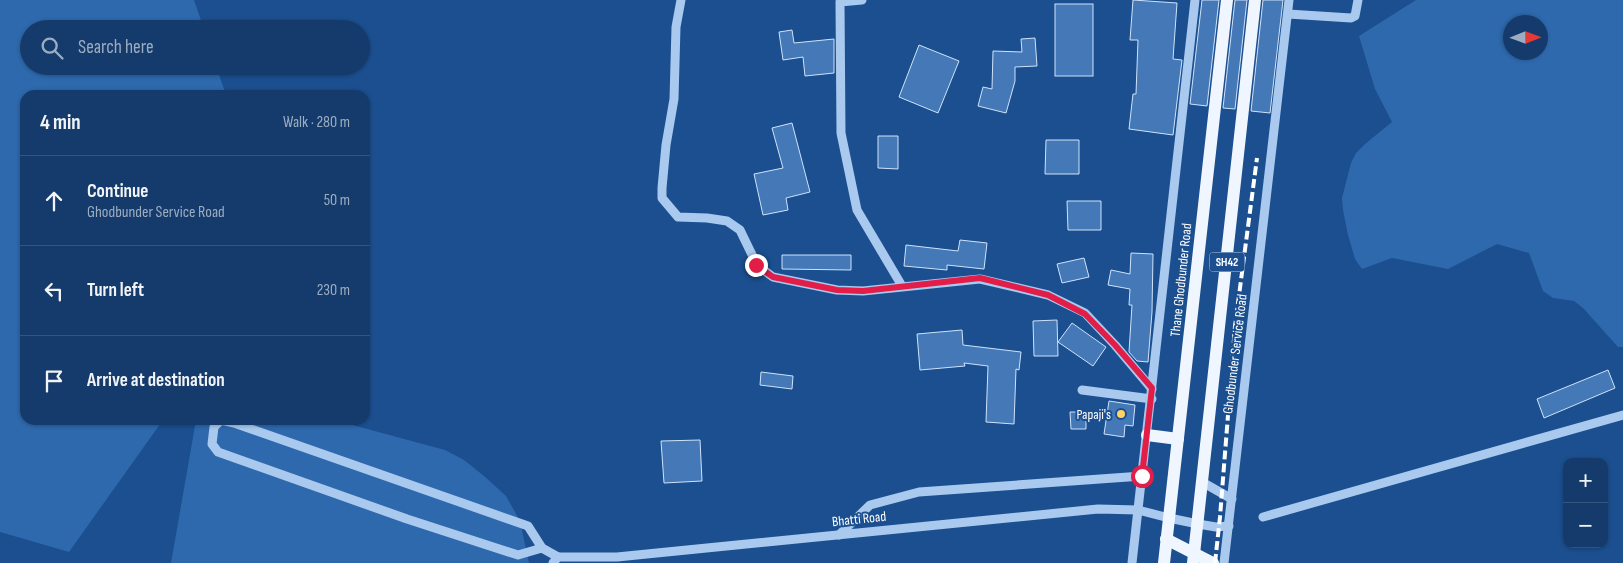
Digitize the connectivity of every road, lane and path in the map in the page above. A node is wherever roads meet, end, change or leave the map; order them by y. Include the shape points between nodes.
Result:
1 (681, 0) edge
2 (862, 0) edge
3 (1195, 0) edge
4 (1227, 0) edge
5 (1255, 0) edge
6 (1289, 0) edge
7 (1358, 0) edge
8 (1288, 14) junction
9 (902, 286) junction
10 (1152, 388) junction
11 (1082, 390) dead end
12 (1152, 399) junction
13 (1623, 415) edge
14 (216, 425) edge
15 (240, 425) edge
16 (1147, 435) junction
17 (1178, 439) junction
18 (1142, 476) junction
19 (1202, 482) junction
20 (1232, 499) junction
21 (1138, 510) junction
22 (1263, 516) dead end
23 (1169, 518) junction
24 (1198, 524) junction
25 (1229, 526) junction
26 (839, 535) junction
27 (1166, 539) junction
28 (542, 548) junction
29 (1193, 558) edge
30 (556, 560) edge
31 (1132, 563) edge
32 (1164, 563) edge
33 (1213, 563) edge
34 (1224, 563) edge

1 - 9 street via 662,198 678,217 727,221 740,230 756,265 773,277 837,290 863,291
2 - 9 street via 840,2 841,133 857,210
3 - 10 street
4 - 17 main road, Thane Ghodbunder Road / SH42
5 - 19 main road, SH42
6 - 8 street, Ghodbunder Service Road
7 - 8 street via 1357,12 1351,18
8 - 20 street, Ghodbunder Service Road
9 - 10 street via 980,278 1048,295 1085,314
10 - 12 street
11 - 12 street
12 - 16 street
13 - 22 street
14 - 28 street via 212,444 218,452 518,555
15 - 28 street via 528,526
16 - 17 main road
16 - 18 street
17 - 23 main road, Thane Ghodbunder Road / SH42
18 - 21 street
18 - 26 street via 919,492 870,506
19 - 20 street
19 - 24 main road, SH42
20 - 25 street, Ghodbunder Service Road
21 - 23 street, Bhatti Road
21 - 26 street, Bhatti Road via 1098,510
21 - 31 street
23 - 24 street, Bhatti Road
23 - 27 main road, Thane Ghodbunder Road / SH42
24 - 25 street, Bhatti Road
24 - 29 main road, SH42
25 - 34 street, Ghodbunder Service Road
26 - 30 street, Bhatti Road via 617,558
27 - 29 main road
27 - 32 main road, Thane Ghodbunder Road / SH42
28 - 30 street
29 - 33 main road

